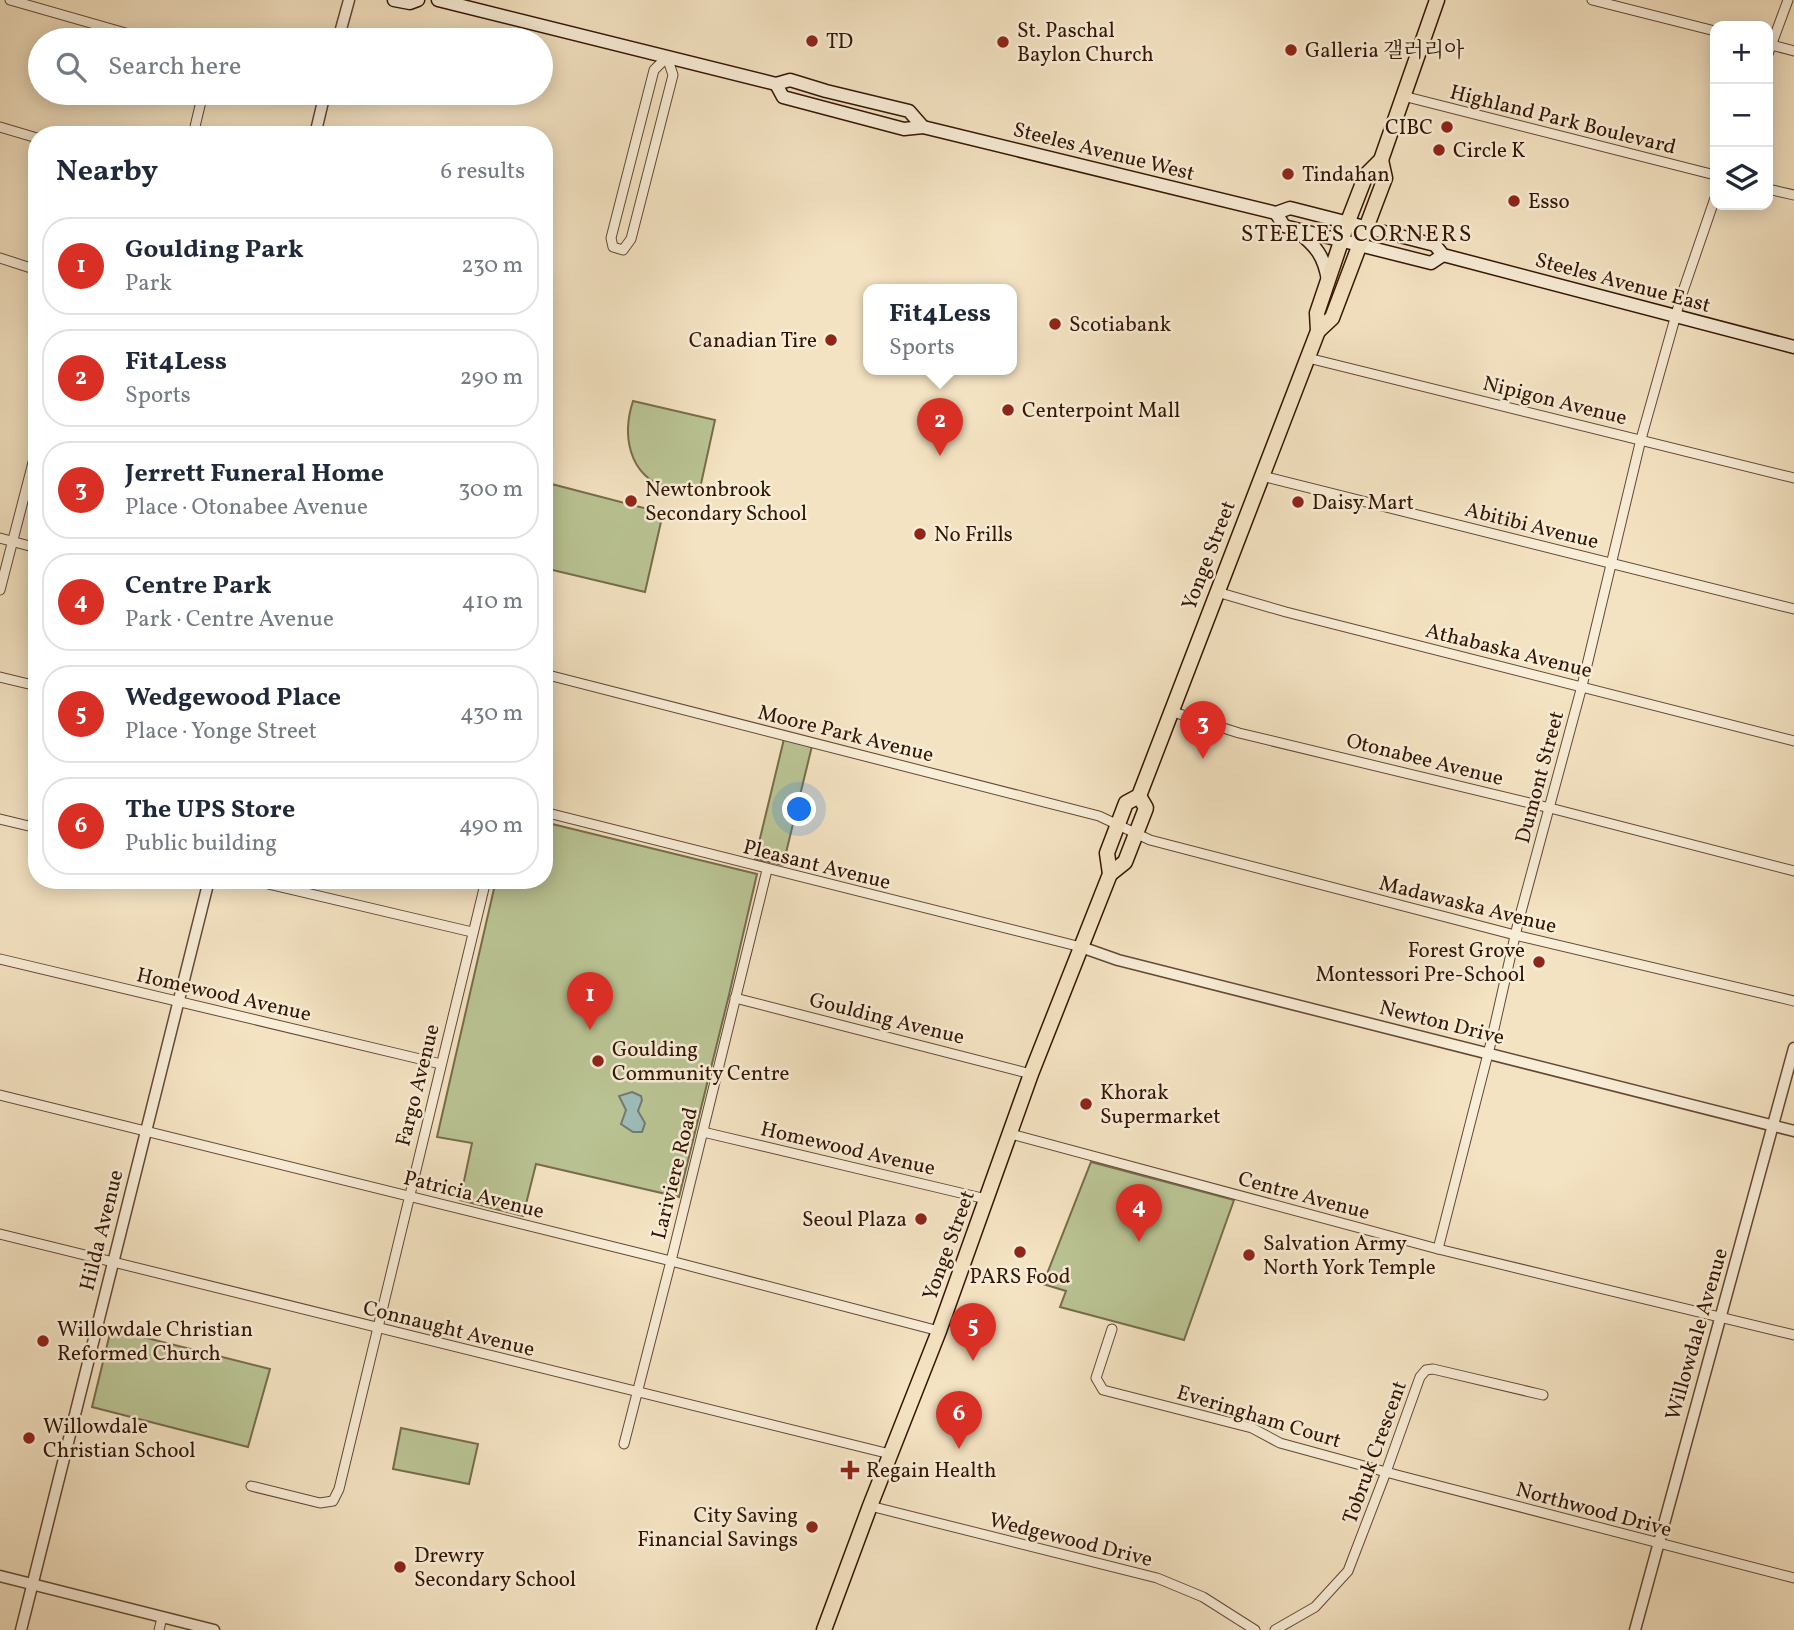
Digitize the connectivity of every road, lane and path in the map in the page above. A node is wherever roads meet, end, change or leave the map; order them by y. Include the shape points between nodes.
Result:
1 (10, 0) edge
2 (349, 0) edge
3 (394, 0) edge
4 (418, 0) edge
5 (438, 0) edge
6 (1437, 0) edge
7 (1592, 0) edge
8 (1788, 0) edge
9 (108, 28) edge
10 (341, 28) edge
11 (550, 28) edge
12 (553, 29) edge
13 (1710, 30) edge
14 (1773, 38) edge
15 (1773, 48) edge
16 (1794, 51) edge
17 (667, 57) junction
18 (776, 84) junction
19 (837, 94) junction
20 (1403, 96) junction
21 (200, 105) edge
22 (322, 105) edge
23 (834, 111) junction
24 (195, 126) edge
25 (317, 126) edge
26 (0, 127) edge
27 (923, 127) junction
28 (28, 135) edge
29 (1381, 160) junction
30 (1710, 174) edge
31 (1773, 190) edge
32 (1794, 195) edge
33 (1711, 210) edge
34 (1276, 213) junction
35 (615, 222) junction
36 (1347, 224) junction
37 (634, 227) junction
38 (1365, 228) junction
39 (1294, 229) junction
40 (1342, 240) junction
41 (1360, 244) junction
42 (1443, 255) junction
43 (0, 258) edge
44 (28, 268) edge
45 (1328, 280) junction
46 (1676, 315) junction
47 (1318, 331) junction
48 (1794, 346) edge
49 (1308, 358) junction
50 (1642, 439) junction
51 (1262, 476) junction
52 (1794, 478) edge
53 (28, 481) edge
54 (0, 538) edge
55 (12, 541) junction
56 (28, 545) edge
57 (1612, 563) junction
58 (0, 590) edge
59 (1217, 592) junction
60 (1794, 609) edge
61 (553, 676) edge
62 (0, 677) edge
63 (28, 684) edge
64 (1582, 686) junction
65 (1170, 711) junction
66 (1794, 741) edge
67 (1139, 796) junction
68 (1550, 808) junction
69 (553, 814) edge
70 (0, 819) edge
71 (28, 826) edge
72 (1117, 826) junction
73 (1135, 834) junction
74 (768, 870) junction
75 (1794, 871) edge
76 (1110, 874) junction
77 (207, 889) edge
78 (289, 889) edge
79 (484, 889) edge
80 (472, 932) junction
81 (1515, 935) junction
82 (1082, 947) junction
83 (0, 959) edge
84 (735, 998) junction
85 (1794, 1001) edge
86 (179, 1002) junction
87 (1794, 1048) edge
88 (1488, 1054) junction
89 (441, 1064) junction
90 (1031, 1074) junction
91 (0, 1095) edge
92 (1774, 1126) junction
93 (146, 1130) junction
94 (1794, 1131) edge
95 (702, 1132) junction
96 (1011, 1134) junction
97 (409, 1196) junction
98 (986, 1199) junction
99 (0, 1234) edge
100 (1438, 1249) junction
101 (671, 1261) junction
102 (113, 1263) junction
103 (1721, 1316) junction
104 (379, 1328) junction
105 (1112, 1329) dead end
106 (939, 1331) junction
107 (1794, 1335) edge
108 (637, 1392) junction
109 (1543, 1395) dead end
110 (624, 1444) dead end
111 (890, 1454) junction
112 (1386, 1472) junction
113 (251, 1486) dead end
114 (870, 1506) junction
115 (1657, 1543) junction
116 (0, 1576) edge
117 (1794, 1578) edge
118 (32, 1584) junction
119 (162, 1618) junction
120 (21, 1630) edge
121 (159, 1630) edge
122 (214, 1630) edge
123 (824, 1630) edge
124 (1255, 1630) edge
125 (1275, 1630) edge
126 (1635, 1630) edge

1 - 9 street
2 - 10 street
3 - 4 main road
5 - 11 main road, Steeles Avenue West
6 - 20 main road, Yonge Street
7 - 13 street
8 - 14 street
12 - 17 main road, Steeles Avenue West
15 - 16 street
17 - 18 main road, Steeles Avenue West
17 - 35 street via 654,70
17 - 37 street via 673,75
18 - 19 main road, Steeles Avenue West via 790,80
18 - 23 main road, Steeles Avenue West via 783,97
19 - 23 main road
19 - 27 main road, Steeles Avenue West via 909,111
20 - 29 main road, Yonge Street
20 - 30 street, Highland Park Boulevard
21 - 24 street
22 - 25 street
23 - 27 main road, Steeles Avenue West via 904,130
26 - 28 street
27 - 34 main road, Steeles Avenue West
29 - 36 main road, Yonge Street via 1366,175
29 - 38 main road, Yonge Street via 1385,178
31 - 32 street
33 - 46 street, Dumont Street
34 - 36 main road, Steeles Avenue West via 1290,208
34 - 39 main road, Steeles Avenue West via 1284,226
35 - 37 street
35 - 37 street via 613,247 623,250
36 - 38 main road, Steeles Avenue West
36 - 40 main road, Yonge Street
38 - 41 main road, Yonge Street
38 - 42 main road, Steeles Avenue East via 1436,245
39 - 40 main road, Steeles Avenue West
39 - 45 main road via 1322,254
40 - 41 main road, Steeles Avenue West
40 - 45 main road, Yonge Street
41 - 42 main road, Steeles Avenue East via 1431,263
41 - 47 main road, Yonge Street via 1332,318
42 - 46 main road, Steeles Avenue East
43 - 44 street
45 - 47 main road, Yonge Street via 1317,313
46 - 48 main road, Steeles Avenue East
46 - 50 street, Dumont Street
47 - 49 main road, Yonge Street
49 - 50 street, Nipigon Avenue
49 - 51 main road, Yonge Street
50 - 52 street, Nipigon Avenue
50 - 57 street, Dumont Street
51 - 57 street, Abitibi Avenue
51 - 59 main road, Yonge Street
53 - 55 street
54 - 55 street
55 - 56 street
55 - 58 street
57 - 60 street, Abitibi Avenue
57 - 64 street, Dumont Street
59 - 64 street, Athabaska Avenue
59 - 65 main road, Yonge Street
61 - 72 street, Moore Park Avenue via 1099,816
62 - 63 street
64 - 66 street, Athabaska Avenue
64 - 68 street, Dumont Street
65 - 67 main road, Yonge Street
65 - 68 street, Otonabee Avenue via 1239,733
67 - 72 main road, Yonge Street via 1126,803
67 - 73 main road, Yonge Street via 1146,808
68 - 75 street, Otonabee Avenue
68 - 81 street, Dumont Street
69 - 74 street, Pleasant Avenue
70 - 71 street
72 - 73 street, Moore Park Avenue
72 - 76 main road, Yonge Street via 1107,853
73 - 76 main road, Yonge Street via 1125,862
73 - 81 street, Madawaska Avenue
74 - 82 street, Pleasant Avenue
74 - 84 street, Lariviere Road
76 - 82 main road, Yonge Street
77 - 86 street, Hilda Avenue
78 - 80 street
79 - 80 street, Fargo Avenue
80 - 89 street, Fargo Avenue
81 - 85 street, Madawaska Avenue
81 - 88 street, Dumont Street
82 - 88 street, Newton Drive
82 - 90 main road, Yonge Street
83 - 86 street, Homewood Avenue
84 - 90 street, Goulding Avenue
84 - 95 street, Lariviere Road
86 - 89 street, Homewood Avenue
86 - 93 street, Hilda Avenue
87 - 92 street, Willowdale Avenue
88 - 92 street, Newton Drive
88 - 100 street, Dumont Street
89 - 97 street, Fargo Avenue
90 - 96 main road, Yonge Street
91 - 93 street, Patricia Avenue
92 - 94 street, Newton Drive
92 - 103 street, Willowdale Avenue
93 - 97 street, Patricia Avenue
93 - 102 street, Hilda Avenue
95 - 98 street, Homewood Avenue
95 - 101 street, Lariviere Road
96 - 98 main road, Yonge Street
96 - 100 street, Centre Avenue
97 - 101 street, Patricia Avenue
97 - 104 street, Fargo Avenue
98 - 106 main road, Yonge Street
99 - 102 street, Connaught Avenue
100 - 103 street, Centre Avenue
101 - 106 street, Patricia Avenue
101 - 108 street, Lariviere Road
102 - 104 street, Connaught Avenue
102 - 118 street, Hilda Avenue
103 - 107 street, Centre Avenue
103 - 115 street, Willowdale Avenue
104 - 108 street, Connaught Avenue
104 - 113 street, Fargo Avenue via 339,1489 332,1501 320,1503
105 - 112 street, Everingham Court via 1096,1378 1104,1390 1252,1427 1280,1443
106 - 111 main road, Yonge Street
108 - 110 street, Lariviere Road
108 - 111 street, Connaught Avenue
109 - 112 street, Tobruk Crescent via 1426,1370
111 - 114 main road, Yonge Street
112 - 115 street, Northwood Drive
112 - 125 street, Tobruk Crescent via 1348,1571 1315,1607
114 - 123 main road, Yonge Street
114 - 124 street, Wedgewood Drive via 1157,1578 1203,1597
115 - 117 street, Northwood Drive
115 - 126 street, Willowdale Avenue
116 - 118 street
118 - 119 street
118 - 120 street, Hilda Avenue
119 - 121 street
119 - 122 street

